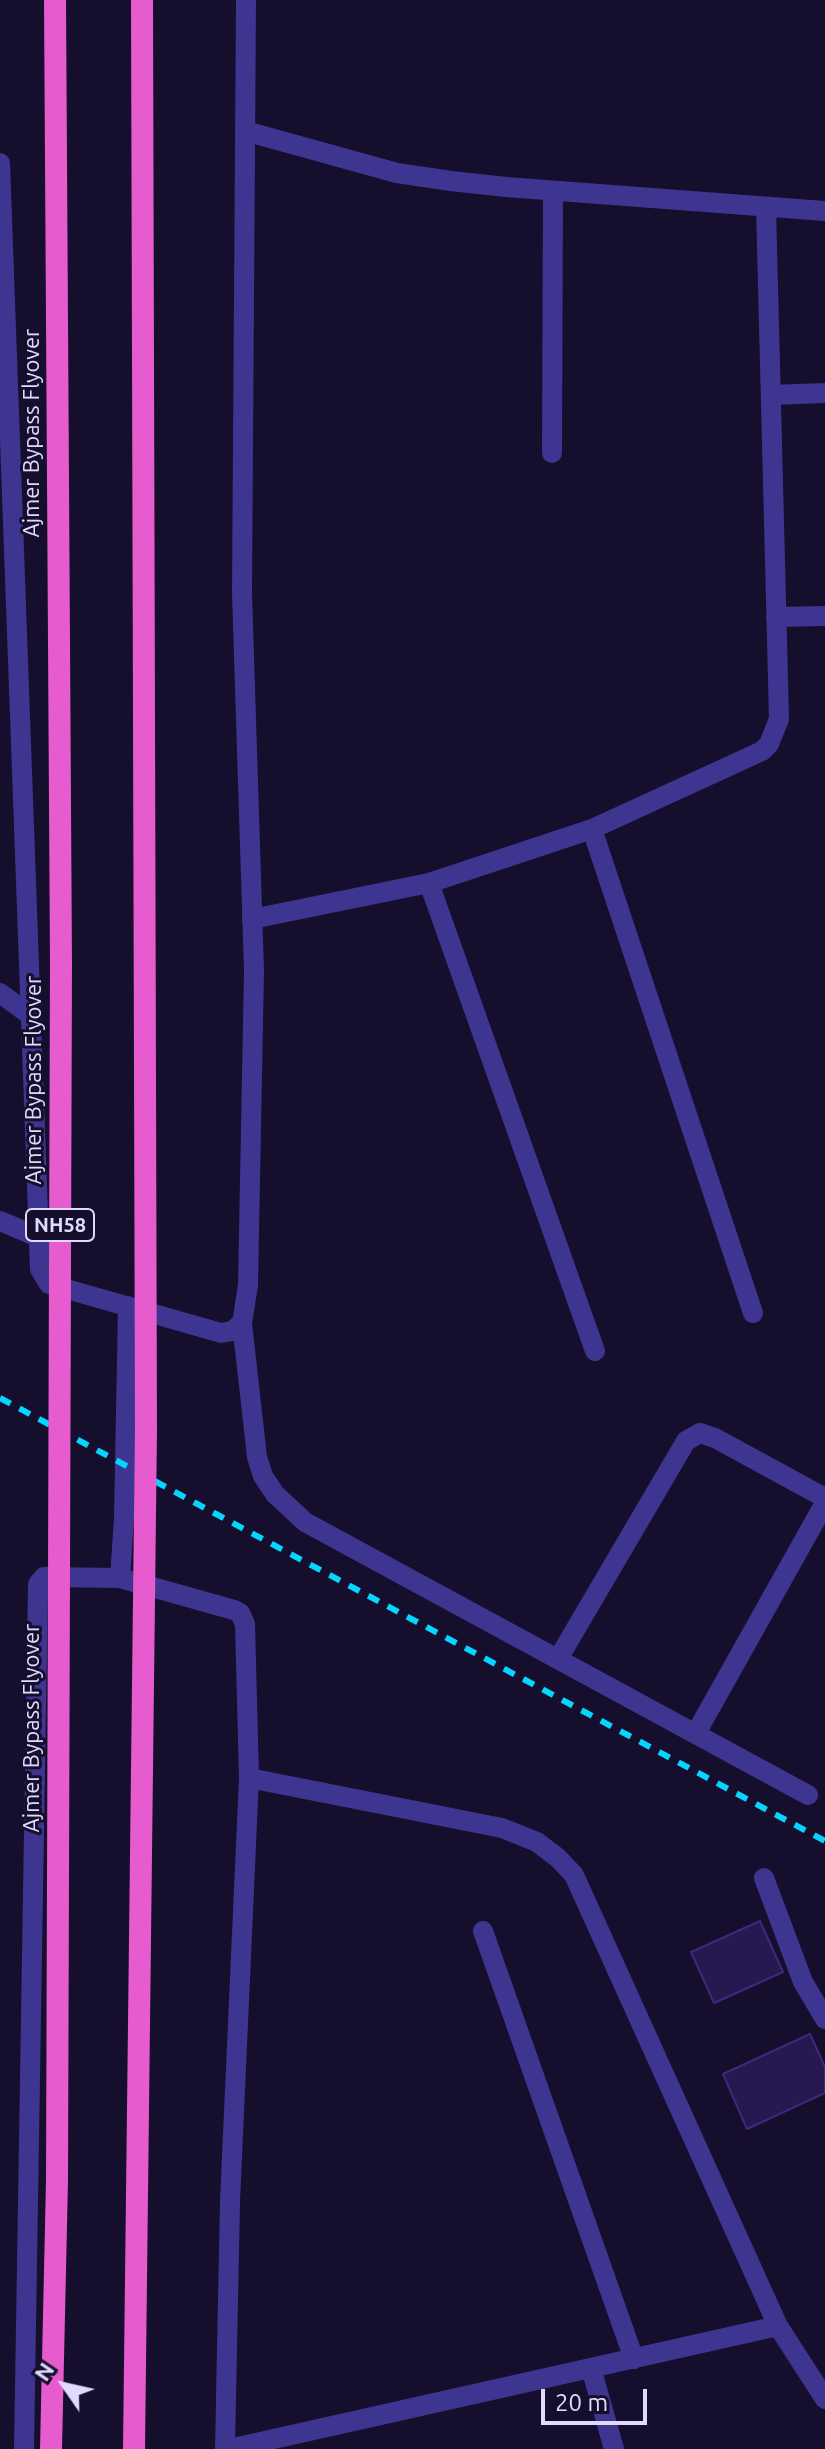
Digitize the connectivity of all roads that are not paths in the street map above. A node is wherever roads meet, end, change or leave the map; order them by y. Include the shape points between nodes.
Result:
1 (55, 0) edge
2 (142, 0) edge
3 (246, 0) edge
4 (245, 131) junction
5 (0, 163) edge
6 (553, 191) junction
7 (766, 207) junction
8 (825, 211) edge
9 (825, 393) edge
10 (771, 395) junction
11 (552, 453) dead end
12 (825, 616) edge
13 (776, 617) junction
14 (592, 829) junction
15 (429, 883) junction
16 (252, 919) junction
17 (0, 993) edge
18 (30, 1015) junction
19 (0, 1221) edge
20 (38, 1237) junction
21 (128, 1306) junction
22 (753, 1313) dead end
23 (242, 1323) junction
24 (595, 1351) dead end
25 (825, 1500) edge
26 (120, 1578) junction
27 (558, 1659) junction
28 (696, 1733) junction
29 (249, 1778) junction
30 (808, 1795) dead end
31 (764, 1878) dead end
32 (483, 1931) dead end
33 (825, 2019) edge
34 (778, 2326) junction
35 (634, 2359) junction
36 (591, 2368) junction
37 (825, 2399) edge
38 (24, 2449) edge
39 (51, 2449) edge
40 (134, 2449) edge
41 (227, 2449) edge
42 (614, 2449) edge

1 - 39 highway, Ajmer Bypass Flyover / NH58, bridge via 61,1009 57,2181
2 - 40 highway, bridge via 146,1445
3 - 4 street
4 - 6 street via 397,173
4 - 16 street via 242,593
5 - 18 street
6 - 7 street
6 - 11 street
7 - 8 street
7 - 10 street
9 - 10 street
10 - 13 street
12 - 13 street
13 - 14 street via 779,719 769,744
14 - 15 street
14 - 22 street
15 - 16 street
15 - 24 street
16 - 23 street via 250,1235
17 - 18 street
18 - 20 street
19 - 20 street
20 - 21 street via 40,1269 49,1284
21 - 23 street via 221,1333
21 - 26 street
23 - 27 street via 257,1457 275,1494 305,1522
25 - 27 street via 715,1438 700,1433 686,1441
25 - 28 street
26 - 29 street via 234,1610 243,1618
26 - 38 street via 44,1577 38,1584
27 - 28 street
28 - 30 street
29 - 34 street via 502,1828 537,1842 574,1875
29 - 41 street via 230,2201
31 - 33 street via 803,1982
32 - 35 street
34 - 35 street
34 - 37 street
35 - 36 street
36 - 41 street
36 - 42 street

